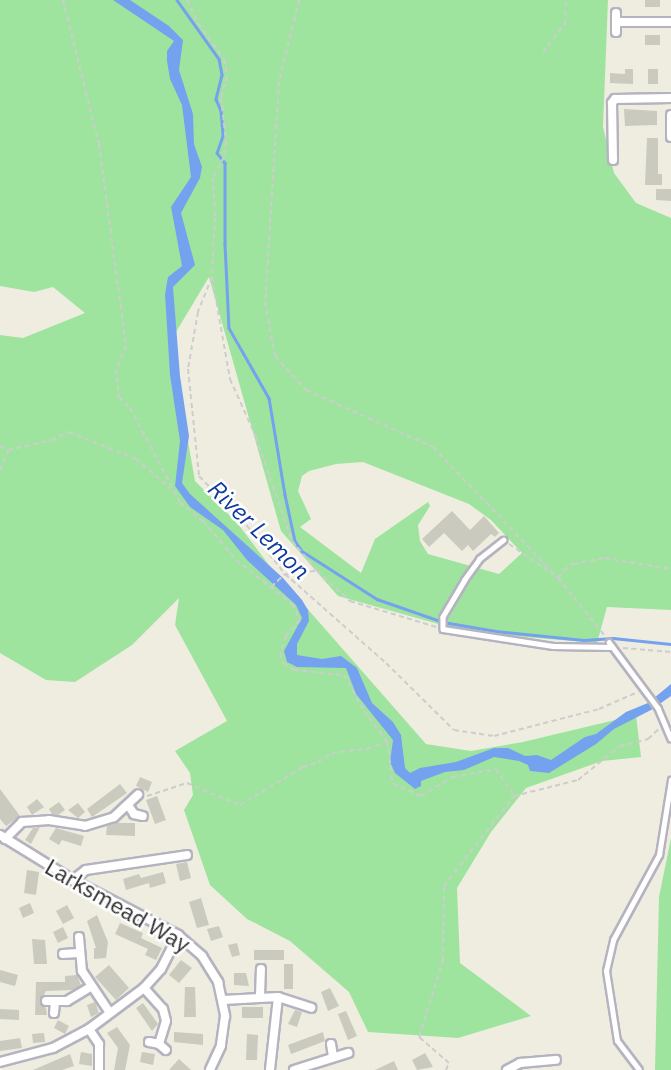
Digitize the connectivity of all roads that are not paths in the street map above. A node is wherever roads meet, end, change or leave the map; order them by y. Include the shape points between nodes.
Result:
1 (671, 22) edge
2 (617, 32) dead end
3 (671, 97) edge
4 (671, 115) edge
5 (671, 123) edge
6 (671, 137) edge
7 (613, 160) dead end
8 (503, 540) road end
9 (671, 738) edge
10 (671, 780) edge
11 (137, 796) road end
12 (128, 805) junction
13 (143, 816) dead end
14 (3, 837) edge
15 (187, 855) dead end
16 (74, 880) junction
17 (178, 935) junction
18 (79, 937) dead end
19 (78, 953) junction
20 (63, 954) dead end
21 (261, 969) dead end
22 (90, 987) junction
23 (144, 988) junction
24 (260, 996) junction
25 (278, 997) junction
26 (223, 1000) junction
27 (311, 1008) dead end
28 (54, 1013) dead end
29 (110, 1013) junction
30 (89, 1029) junction
31 (149, 1042) dead end
32 (331, 1044) dead end
33 (348, 1052) dead end
34 (334, 1056) junction
35 (556, 1060) dead end
36 (0, 1062) edge
37 (99, 1070) edge
38 (210, 1070) edge
39 (270, 1070) edge
40 (294, 1070) edge
41 (507, 1070) edge
42 (639, 1070) edge

1 - 2 street via 617,17
3 - 7 street via 615,99
4 - 5 street
5 - 6 street
8 - 9 lane via 480,559 465,580 443,617 443,629 553,646 611,645 651,698
10 - 42 lane via 659,855 613,940 606,971 617,1041
11 - 12 street
12 - 13 street via 134,814
12 - 14 street via 114,817 85,826 49,820 22,822
14 - 16 street, Larksmead Way
15 - 16 street via 86,870
16 - 17 street, Larksmead Way
17 - 23 street via 161,969
17 - 26 street, Larksmead Way via 212,969
18 - 19 street
19 - 20 street
19 - 22 street
21 - 24 street
22 - 28 street via 77,998 50,1001
22 - 29 street
23 - 29 street
23 - 31 street via 163,1009 166,1021 162,1047
24 - 25 street
24 - 26 street
25 - 27 street
25 - 39 street
26 - 38 street, Larksmead Way via 224,1032
29 - 30 street
30 - 36 street via 53,1048
30 - 37 street via 99,1044
32 - 34 street
33 - 34 street
34 - 40 street
35 - 41 street via 520,1063

